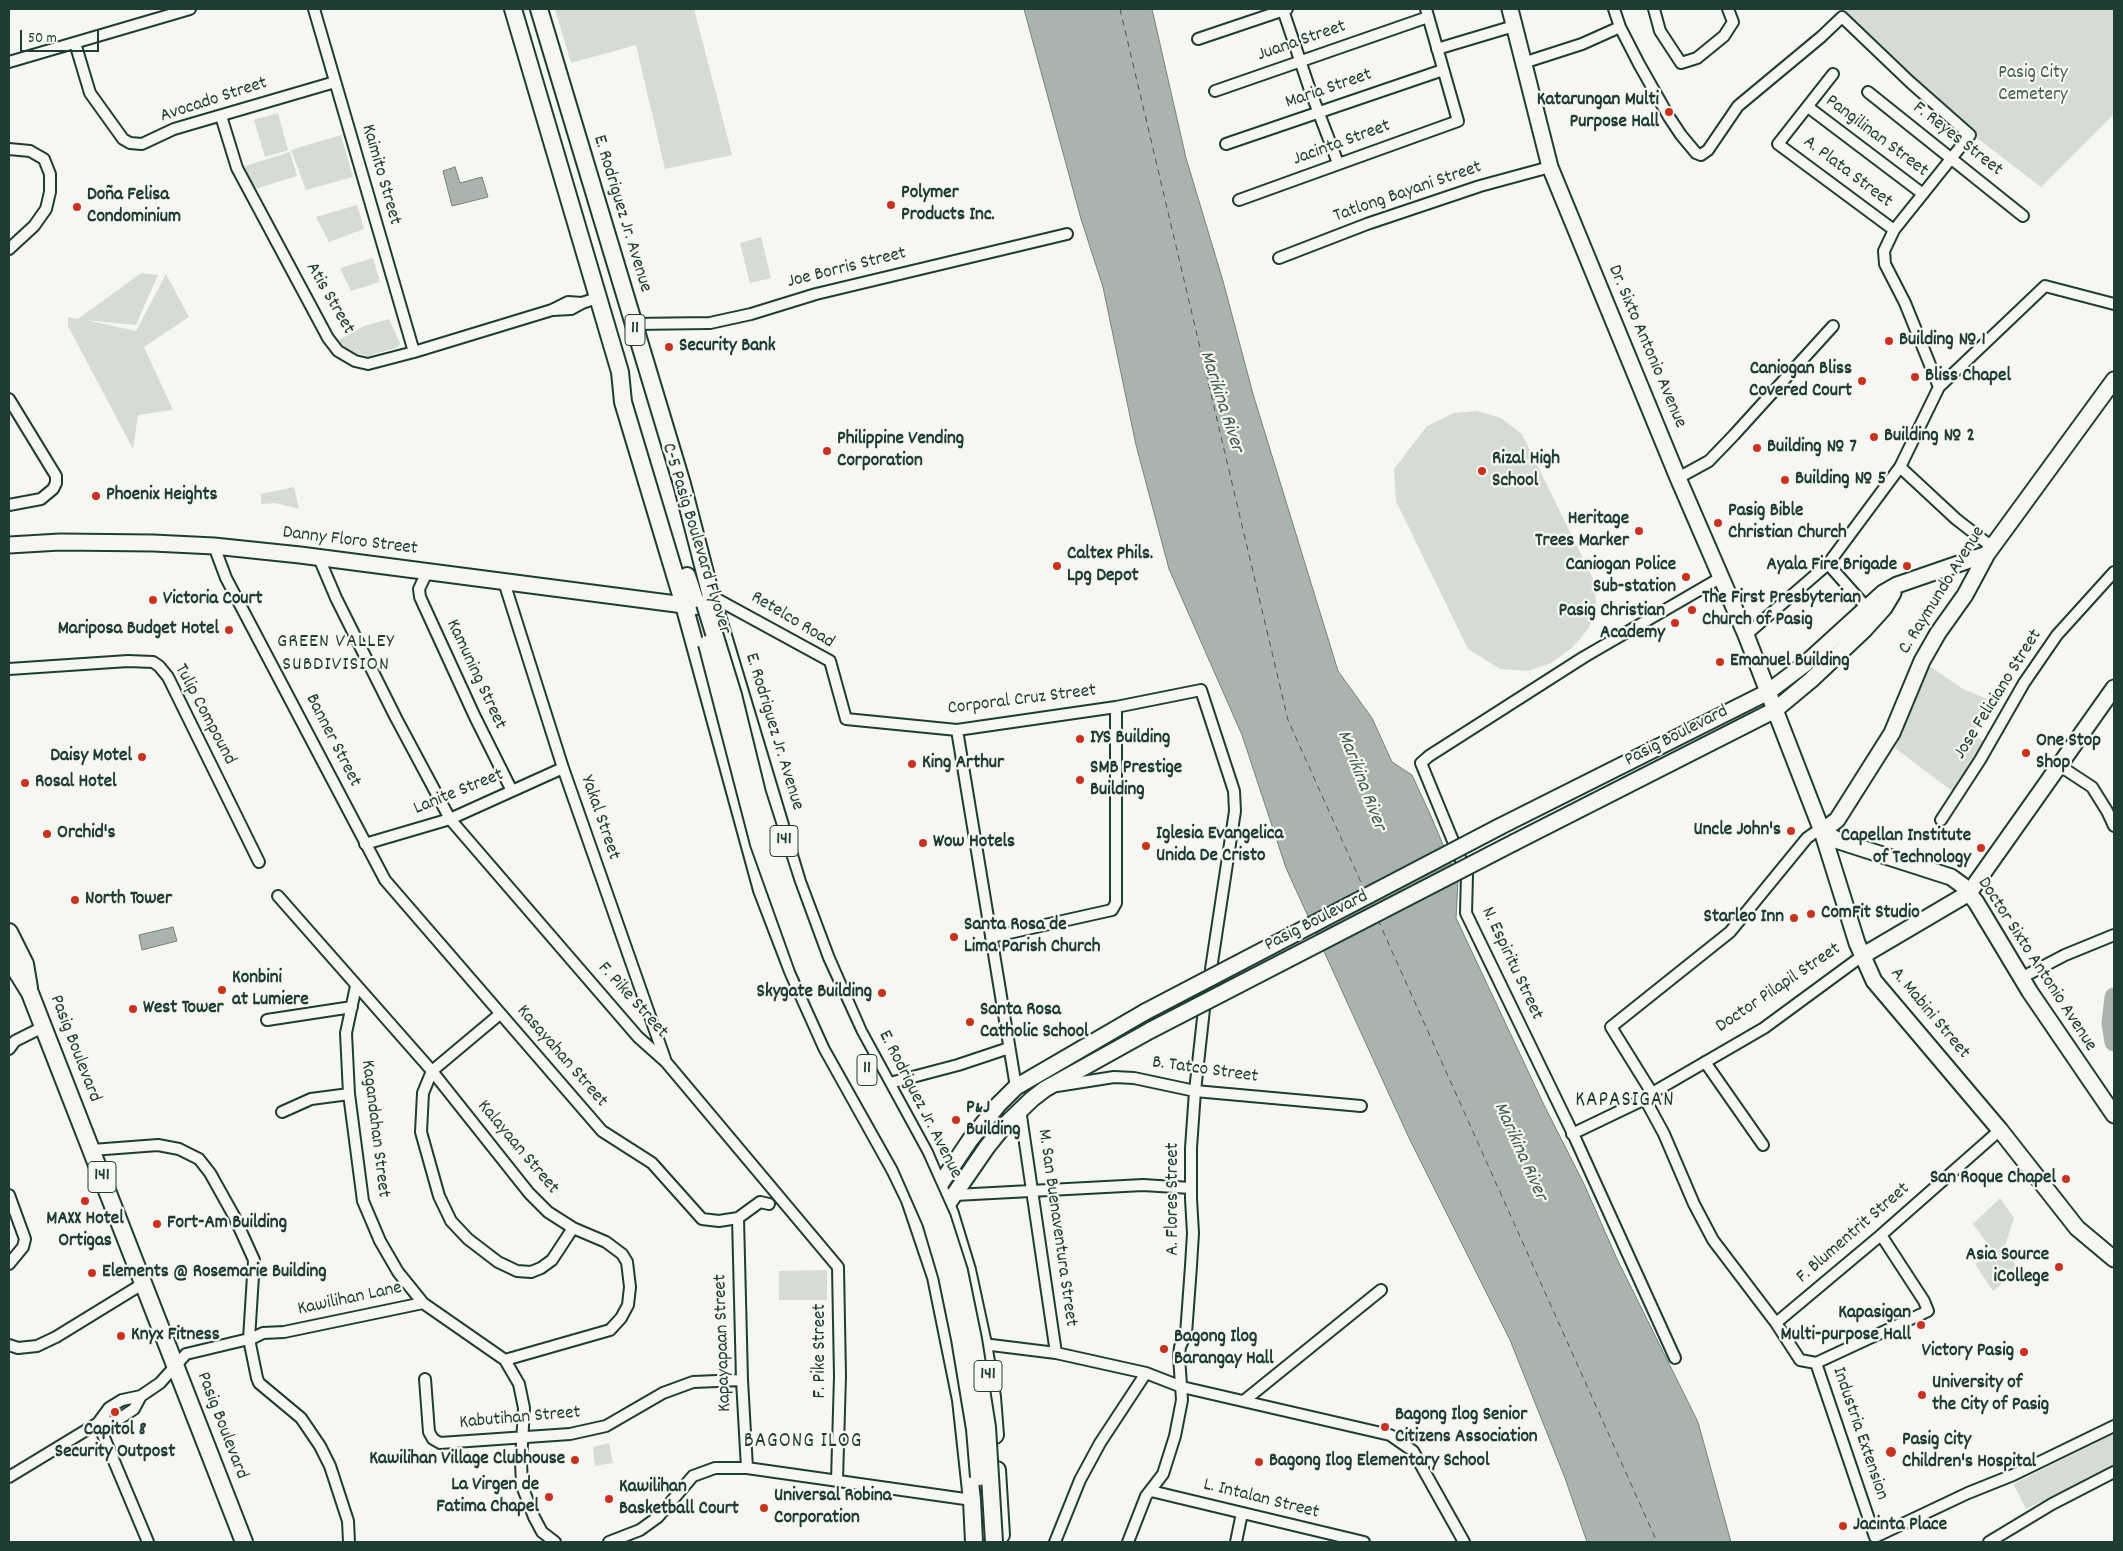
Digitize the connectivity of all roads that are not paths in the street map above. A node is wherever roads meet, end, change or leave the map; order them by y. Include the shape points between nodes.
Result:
1 (190, 9) edge
2 (314, 9) edge
3 (513, 9) edge
4 (539, 9) edge
5 (1285, 9) edge
6 (1510, 9) edge
7 (1614, 9) edge
8 (1654, 9) edge
9 (1728, 9) edge
10 (1427, 13) edge
11 (1514, 26) junction
12 (1620, 26) junction
13 (1198, 39) dead end
14 (74, 43) junction
15 (1437, 49) junction
16 (1300, 61) junction
17 (9, 62) edge
18 (1523, 63) junction
19 (1443, 70) junction
20 (1833, 74) dead end
21 (335, 82) junction
22 (1215, 91) dead end
23 (1868, 92) dead end
24 (1808, 107) junction
25 (1320, 112) junction
26 (221, 116) junction
27 (1226, 144) dead end
28 (9, 149) edge
29 (1952, 158) junction
30 (1338, 163) junction
31 (1550, 167) junction
32 (1923, 194) junction
33 (1239, 200) dead end
34 (2023, 216) dead end
35 (1894, 230) junction
36 (1067, 234) dead end
37 (9, 249) edge
38 (1278, 258) dead end
39 (590, 300) junction
40 (2114, 304) edge
41 (633, 324) junction
42 (1833, 326) dead end
43 (414, 352) junction
44 (2114, 380) edge
45 (1939, 387) junction
46 (9, 399) edge
47 (1900, 467) junction
48 (1678, 478) junction
49 (682, 484) joint
50 (9, 505) edge
51 (9, 544) edge
52 (214, 546) junction
53 (1990, 551) junction
54 (319, 558) junction
55 (1828, 564) junction
56 (427, 572) junction
57 (2114, 572) edge
58 (1720, 578) junction
59 (504, 582) junction
60 (1897, 585) junction
61 (699, 603) junction
62 (1868, 608) junction
63 (1746, 635) junction
64 (9, 669) edge
65 (2114, 688) edge
66 (1768, 692) junction
67 (1116, 707) junction
68 (1775, 710) junction
69 (846, 719) joint
70 (957, 730) junction
71 (2060, 766) junction
72 (563, 768) junction
73 (512, 791) junction
74 (450, 818) junction
75 (1941, 820) dead end
76 (2114, 826) edge
77 (1822, 831) junction
78 (365, 844) junction
79 (260, 862) dead end
80 (1969, 893) junction
81 (278, 896) dead end
82 (9, 932) edge
83 (2114, 935) edge
84 (991, 937) junction
85 (1862, 956) junction
86 (9, 959) edge
87 (1211, 969) dead end
88 (2022, 978) junction
89 (356, 986) junction
90 (29, 990) junction
91 (352, 1007) junction
92 (1204, 1009) dead end
93 (500, 1014) junction
94 (267, 1020) dead end
95 (43, 1027) junction
96 (1009, 1048) junction
97 (9, 1049) edge
98 (666, 1062) junction
99 (1705, 1062) junction
100 (432, 1071) junction
101 (884, 1080) junction
102 (1016, 1086) junction
103 (1045, 1089) junction
104 (1195, 1090) junction
105 (852, 1092) junction
106 (349, 1094) junction
107 (1649, 1096) junction
108 (1361, 1106) dead end
109 (1020, 1109) junction
110 (282, 1112) dead end
111 (2114, 1115) edge
112 (2000, 1130) junction
113 (1572, 1134) junction
114 (1764, 1145) dead end
115 (92, 1150) junction
116 (939, 1186) junction
117 (1191, 1188) junction
118 (1034, 1191) junction
119 (9, 1195) edge
120 (951, 1200) junction
121 (769, 1204) dead end
122 (911, 1204) junction
123 (738, 1218) junction
124 (917, 1220) junction
125 (573, 1228) junction
126 (1881, 1235) junction
127 (2114, 1259) edge
128 (9, 1264) edge
129 (144, 1283) junction
130 (1381, 1290) dead end
131 (422, 1303) junction
132 (1776, 1323) junction
133 (251, 1338) junction
134 (983, 1344) junction
135 (9, 1345) edge
136 (1056, 1353) junction
137 (1675, 1358) dead end
138 (505, 1360) junction
139 (1816, 1363) junction
140 (175, 1364) junction
141 (1146, 1373) junction
142 (425, 1379) dead end
143 (742, 1380) junction
144 (1182, 1387) junction
145 (992, 1397) junction
146 (962, 1400) junction
147 (1246, 1400) junction
148 (98, 1423) junction
149 (2114, 1426) edge
150 (522, 1439) junction
151 (747, 1468) junction
152 (2114, 1472) edge
153 (9, 1477) edge
154 (837, 1480) junction
155 (1151, 1491) junction
156 (972, 1500) junction
157 (1242, 1513) junction
158 (1338, 1539) edge
159 (1874, 1540) edge
160 (549, 1541) edge
161 (148, 1542) edge
162 (244, 1542) edge
163 (349, 1542) edge
164 (610, 1542) edge
165 (974, 1542) edge
166 (984, 1542) edge
167 (994, 1542) edge
168 (1001, 1542) edge
169 (1055, 1542) edge
170 (1128, 1542) edge
171 (1236, 1542) edge
172 (1364, 1542) edge
173 (1464, 1542) edge
174 (1989, 1542) edge

1 - 14 street
2 - 21 street, Kaimito Street
3 - 39 main road, 11
4 - 41 main road, E. Rodriguez Jr. Avenue / 11
5 - 13 street
5 - 16 street
6 - 11 main road, Dr. Sixto Antonio Avenue
7 - 12 street
8 - 9 street via 1660,31 1681,63 1697,58 1724,36 1732,22
10 - 15 street
10 - 16 street, Juana Street
11 - 15 street
11 - 18 main road, Dr. Sixto Antonio Avenue
12 - 18 street via 1582,44
12 - 29 street via 1669,117 1696,153 1704,154 1738,106 1842,17 1970,135
14 - 17 street
14 - 26 street, Avocado Street via 90,93 130,143 142,144 174,129
15 - 19 street
16 - 22 street, Juana Street
16 - 25 street
18 - 31 main road, Dr. Sixto Antonio Avenue
19 - 25 street, Maria Street
19 - 30 street, Jacinta Street via 1458,121
20 - 24 street, A. Plata Street
21 - 26 street, Avocado Street
21 - 43 street, Kaimito Street
23 - 29 street, F. Reyes Street
24 - 32 street, Pangilinan Street
24 - 35 street, A. Plata Street via 1778,144
25 - 27 street, Maria Street
25 - 30 street
26 - 43 street, Atis Street via 237,168 338,351 368,364
28 - 37 street via 30,151 44,159 50,174 46,209 34,226
29 - 32 street
29 - 34 street, F. Reyes Street
30 - 33 street, Jacinta Street
31 - 38 street, Tatlong Bayani Street via 1480,186
31 - 48 main road, Dr. Sixto Antonio Avenue
32 - 35 street
35 - 45 street via 1884,251 1885,264 1905,303
36 - 41 street, Joe Borris Street via 710,323
39 - 43 street, Atis Street via 568,302 552,310
39 - 61 main road, C-5 Pasig Boulevard Flyover / 11 via 631,400
40 - 45 street via 2045,286
41 - 49 main road, E. Rodriguez Jr. Avenue / 11
42 - 48 street via 1709,461
44 - 53 main road, C. Raymundo Avenue
45 - 47 street
46 - 50 street via 56,476 54,489 41,498
47 - 53 street
47 - 55 street
48 - 58 main road, Dr. Sixto Antonio Avenue
49 - 61 main road, C-5 Pasig Boulevard Flyover / 11
51 - 52 main road, Danny Floro Street via 69,542
52 - 54 main road, Danny Floro Street
52 - 78 street, Banner Street via 226,578
53 - 60 main road, Pasig Boulevard
53 - 77 main road, C. Raymundo Avenue via 1922,661 1892,734 1837,820
54 - 56 main road, Danny Floro Street
54 - 74 street, F. Pike Street via 396,718
55 - 62 street
55 - 63 street
56 - 59 main road, Danny Floro Street
56 - 73 street, Kamuning Street via 419,589 420,598
57 - 75 street, Jose Feliciano Street via 2057,635
58 - 63 main road, Dr. Sixto Antonio Avenue
58 - 113 street, N. Espiritu Street via 1584,657 1421,763 1467,875 1466,912
59 - 61 main road, Danny Floro Street
59 - 72 street, Yakal Street
60 - 62 main road, Pasig Boulevard
60 - 68 main road, Pasig Boulevard via 1884,608 1865,629
61 - 69 street, Retelco Road via 830,661
61 - 101 main road, E. Rodriguez Jr. Avenue / 141 via 826,959 858,1032
61 - 105 main road, 141 via 762,890 793,971 827,1047
61 - 166 main road, C-5 Pasig Boulevard Flyover / 11, bridge via 759,844 803,967 837,1042 905,1163 931,1222 947,1276 975,1428
61 - 167 main road, C-5 Pasig Boulevard Flyover / 11, bridge via 733,695 757,793 815,963 849,1037 915,1158 942,1218 959,1271 987,1427
62 - 66 main road, Pasig Boulevard
63 - 66 main road, Dr. Sixto Antonio Avenue
64 - 79 street, Tulip Compound via 128,661 153,662 159,666 168,677
65 - 71 main road, Doctor Pilapil Street
66 - 68 main road, A. Mabini Street
66 - 102 main road, Pasig Boulevard, bridge via 1501,826 1145,1012
67 - 70 street, Corporal Cruz Street
67 - 84 street via 1116,904 1112,910
67 - 87 street, Corporal Cruz Street via 1201,690 1234,791 1235,811
68 - 77 main road, A. Mabini Street
68 - 103 main road, Pasig Boulevard, bridge via 1151,1030
69 - 70 street, Corporal Cruz Street
70 - 84 street
71 - 76 street via 2092,787
71 - 80 main road, Doctor Pilapil Street
72 - 73 street, Lanite Street
72 - 98 street, Yakal Street
73 - 74 street, Lanite Street
74 - 78 street, Lanite Street
74 - 98 street, F. Pike Street via 638,1037
77 - 80 main road, Doctor Sixto Antonio Avenue via 1839,841 1951,877
77 - 85 main road, A. Mabini Street
77 - 107 street, Industria Extension via 1807,838 1730,932 1611,1027
78 - 93 street, Kasayahan Street via 385,880
80 - 85 main road, Doctor Pilapil Street
80 - 88 main road, Doctor Sixto Antonio Avenue
81 - 89 street, Kalayaan Street
82 - 90 main road, Pasig Boulevard / 141 via 25,964
83 - 88 street via 2065,955
84 - 96 street
85 - 99 street, Doctor Pilapil Street via 1764,1028
85 - 112 main road, A. Mabini Street via 1874,981
86 - 90 main road, Pasig Boulevard / 141
88 - 111 main road, Doctor Sixto Antonio Avenue
89 - 91 street, Kagandahan Street
89 - 100 street, Kalayaan Street
90 - 95 main road, Pasig Boulevard / 141
91 - 94 street
91 - 106 street, Kagandahan Street via 346,1033
92 - 104 street, A. Flores Street
93 - 100 street
93 - 123 street, Kasayahan Street via 602,1131 652,1163 702,1219
95 - 97 street via 15,1041
95 - 115 main road, Pasig Boulevard / 141
96 - 101 street via 958,1065
96 - 102 street
98 - 154 street, F. Pike Street via 838,1267 840,1376
99 - 107 street, Doctor Pilapil Street
99 - 114 street
100 - 125 street, Kalayaan Street via 529,1193 548,1212
100 - 125 street via 423,1093 421,1132 439,1196 451,1221 498,1262 517,1271 531,1272 552,1260
101 - 105 main road
101 - 116 main road, E. Rodriguez Jr. Avenue / 141
102 - 116 main road, Pasig Boulevard via 970,1140
103 - 104 street, B. Tatco Street via 1114,1077
103 - 109 main road, Pasig Boulevard
104 - 108 street, B. Tatco Street
104 - 117 street, A. Flores Street
105 - 122 main road, 141
106 - 110 street via 311,1099
106 - 131 street, Kagandahan Street via 363,1201 398,1272
107 - 113 street, Doctor Pilapil Street
107 - 132 street, Industria Extension via 1694,1204 1713,1240
109 - 118 street, M. San Buenaventura Street
109 - 120 main road, Pasig Boulevard via 987,1147
112 - 126 street, F. Blumentrit Street
112 - 127 main road, A. Mabini Street via 2077,1228
113 - 137 street, N. Espiritu Street
115 - 129 main road, Pasig Boulevard / 141
115 - 133 street via 158,1145 179,1148 199,1159 220,1190 254,1260
116 - 120 main road, E. Rodriguez Jr. Avenue / 141
116 - 122 main road, Pasig Boulevard
117 - 118 street via 1143,1185
117 - 144 street, A. Flores Street via 1192,1266 1186,1334 1179,1356
118 - 120 street
118 - 136 street, M. San Buenaventura Street
119 - 128 street via 25,1239 23,1247
120 - 124 main road, Pasig Boulevard
120 - 134 main road, E. Rodriguez Jr. Avenue / 141
121 - 123 street via 760,1202
122 - 124 main road, 141
123 - 143 street, Kapayapaan Street
124 - 146 main road, 141 via 936,1276
125 - 138 street, Kalayaan Street via 606,1242 627,1262 630,1287 628,1304 621,1318 610,1330
126 - 132 street, F. Blumentrit Street
126 - 139 street via 1928,1311
129 - 135 street via 37,1346 18,1348
129 - 140 main road, Pasig Boulevard / 141
130 - 147 street
131 - 133 street, Kawilihan Lane via 284,1332 265,1340
131 - 138 street, Kagandahan Street
132 - 139 street, Industria Extension via 1800,1360
133 - 140 street, Kawilihan Lane via 186,1354
133 - 163 street via 259,1382 301,1418 330,1466 348,1521
134 - 136 street
134 - 145 main road, E. Rodriguez Jr. Avenue / 141
136 - 141 street
138 - 150 street, Kagandahan Street via 519,1384 524,1408
139 - 159 street, Industria Extension
140 - 148 street via 160,1383 142,1396 122,1400 108,1408
140 - 162 main road, Pasig Boulevard / 141
141 - 144 street
141 - 169 street via 1088,1465
142 - 150 street, Kabutihan Street via 429,1432 433,1439 440,1443
143 - 150 street, Kabutihan Street via 692,1382 663,1392 606,1426
143 - 151 street, Kapayapaan Street
144 - 147 street
144 - 155 street, A. Flores Street via 1175,1436 1163,1474
145 - 146 main road
145 - 168 main road, E. Rodriguez Jr. Avenue / 141
146 - 156 main road, 141
147 - 173 street via 1390,1435 1401,1441 1413,1451
148 - 153 street
148 - 161 street
149 - 159 street
150 - 160 street, Kagandahan Street via 522,1486 534,1517
151 - 154 street
151 - 164 street via 715,1468 699,1472 649,1524 630,1536
152 - 174 street
154 - 156 street
155 - 157 street, L. Intalan Street
155 - 170 street, A. Flores Street via 1146,1496
156 - 165 main road, 141
157 - 158 street, L. Intalan Street
157 - 171 street
158 - 172 street, L. Intalan Street

